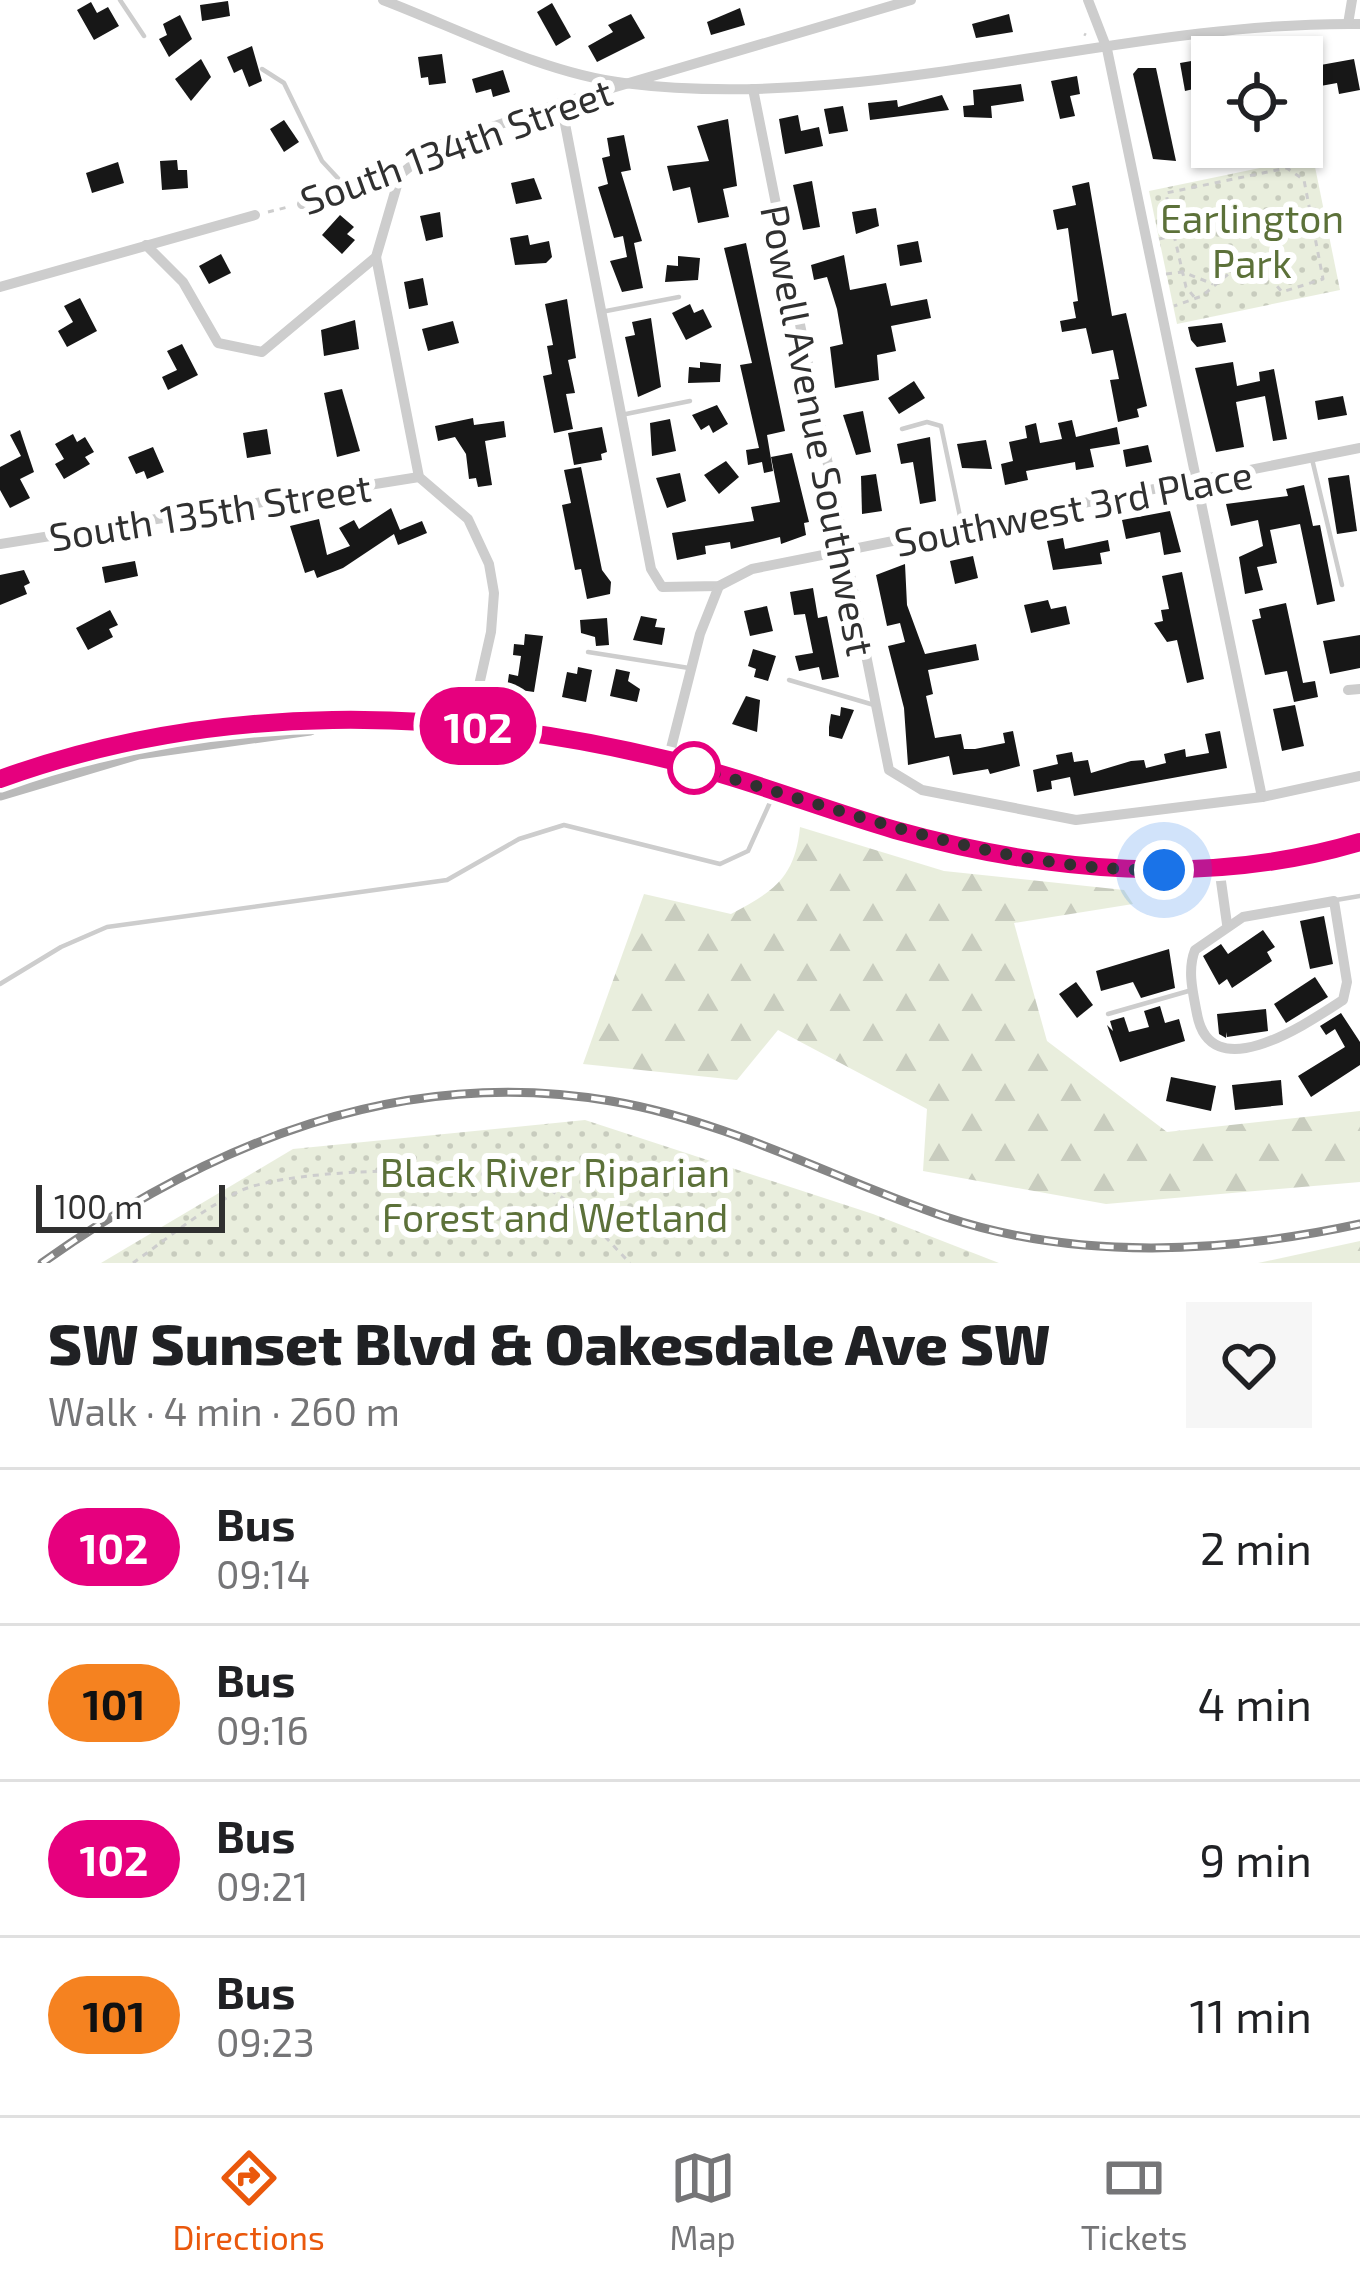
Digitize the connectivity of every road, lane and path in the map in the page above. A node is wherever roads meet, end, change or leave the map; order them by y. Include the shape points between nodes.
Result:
1 (120, 0) edge
2 (382, 0) edge
3 (911, 0) edge
4 (1088, 0) edge
5 (1352, 0) edge
6 (1354, 24) edge
7 (144, 36) dead end
8 (1106, 49) junction
9 (262, 70) dead end
10 (623, 83) junction
11 (753, 89) junction
12 (561, 104) junction
13 (401, 174) junction
14 (349, 190) junction
15 (302, 204) joint
16 (255, 215) joint
17 (1174, 235) junction
18 (1145, 242) junction
19 (146, 245) junction
20 (376, 257) junction
21 (1183, 272) junction
22 (1152, 277) junction
23 (1215, 285) junction
24 (0, 287) edge
25 (679, 297) dead end
26 (1197, 300) junction
27 (1159, 309) junction
28 (601, 312) junction
29 (690, 400) dead end
30 (621, 415) junction
31 (902, 429) dead end
32 (1360, 448) edge
33 (1312, 459) junction
34 (419, 477) junction
35 (1193, 484) junction
36 (962, 529) junction
37 (0, 544) edge
38 (842, 553) junction
39 (1342, 585) dead end
40 (719, 586) junction
41 (588, 652) dead end
42 (692, 668) junction
43 (789, 680) dead end
44 (874, 705) junction
45 (343, 723) junction
46 (470, 725) junction
47 (668, 760) junction
48 (1360, 776) edge
49 (0, 779) edge
50 (0, 793) edge
51 (774, 793) junction
52 (1262, 797) junction
53 (1360, 842) edge
54 (1219, 868) junction
55 (1360, 896) edge
56 (1334, 901) junction
57 (1227, 924) junction
58 (0, 984) edge
59 (1192, 990) junction
60 (1108, 1014) dead end
61 (133, 1263) edge
62 (630, 1263) edge

1 - 7 lane
2 - 10 street
3 - 10 street, South 134th Street
4 - 8 street
5 - 6 street
6 - 8 street via 1219,29
8 - 11 street
8 - 18 street
9 - 14 lane via 284,83 322,161
10 - 11 street
10 - 12 street, South 134th Street
11 - 38 street, Powell Avenue Southwest
12 - 13 street, South 134th Street via 434,147
12 - 28 street
13 - 14 street, South 134th Street
13 - 20 street
14 - 15 street, South 134th Street
15 - 16 path, South 134th Street
16 - 19 street, South 134th Street
17 - 18 path
17 - 21 path
17 - 23 path via 1166,193 1286,168 1301,175 1323,279 1282,292 1257,262 1245,260
18 - 22 street
19 - 20 street via 183,282 218,343 248,353 275,346
19 - 24 street, South 134th Street
20 - 34 street
21 - 22 path
21 - 23 path
21 - 26 path
22 - 27 street
23 - 26 path
25 - 28 lane
26 - 27 path
27 - 35 street
28 - 30 street
29 - 30 lane
30 - 40 street via 656,581
31 - 36 lane via 941,426
32 - 33 street, Southwest 3rd Place
33 - 35 street, Southwest 3rd Place
33 - 39 lane
34 - 37 street, South 135th Street
34 - 46 street via 468,519 489,564 491,632
35 - 36 street, Southwest 3rd Place
35 - 52 street
36 - 38 street, Southwest 3rd Place
38 - 40 street, Southwest 3rd Place via 752,569
38 - 44 street, Powell Avenue Southwest
40 - 42 street
41 - 42 lane
42 - 47 street
43 - 44 lane
44 - 52 street, Powell Avenue Southwest via 890,770 922,790 1076,820
45 - 46 main road
45 - 49 main road via 213,724 76,753
45 - 50 main road via 139,752
46 - 47 main road
47 - 51 main road
48 - 52 street
51 - 54 main road via 899,831 1038,859
51 - 58 lane via 748,851 721,864 564,825 519,839 447,880 107,928
53 - 54 main road
54 - 57 street
55 - 56 lane
56 - 57 street
56 - 59 street via 1343,1000 1292,1033 1220,1048 1198,1023
57 - 59 street via 1195,950
59 - 60 lane
61 - 62 path via 242,1190 383,1172 491,1173 548,1188

